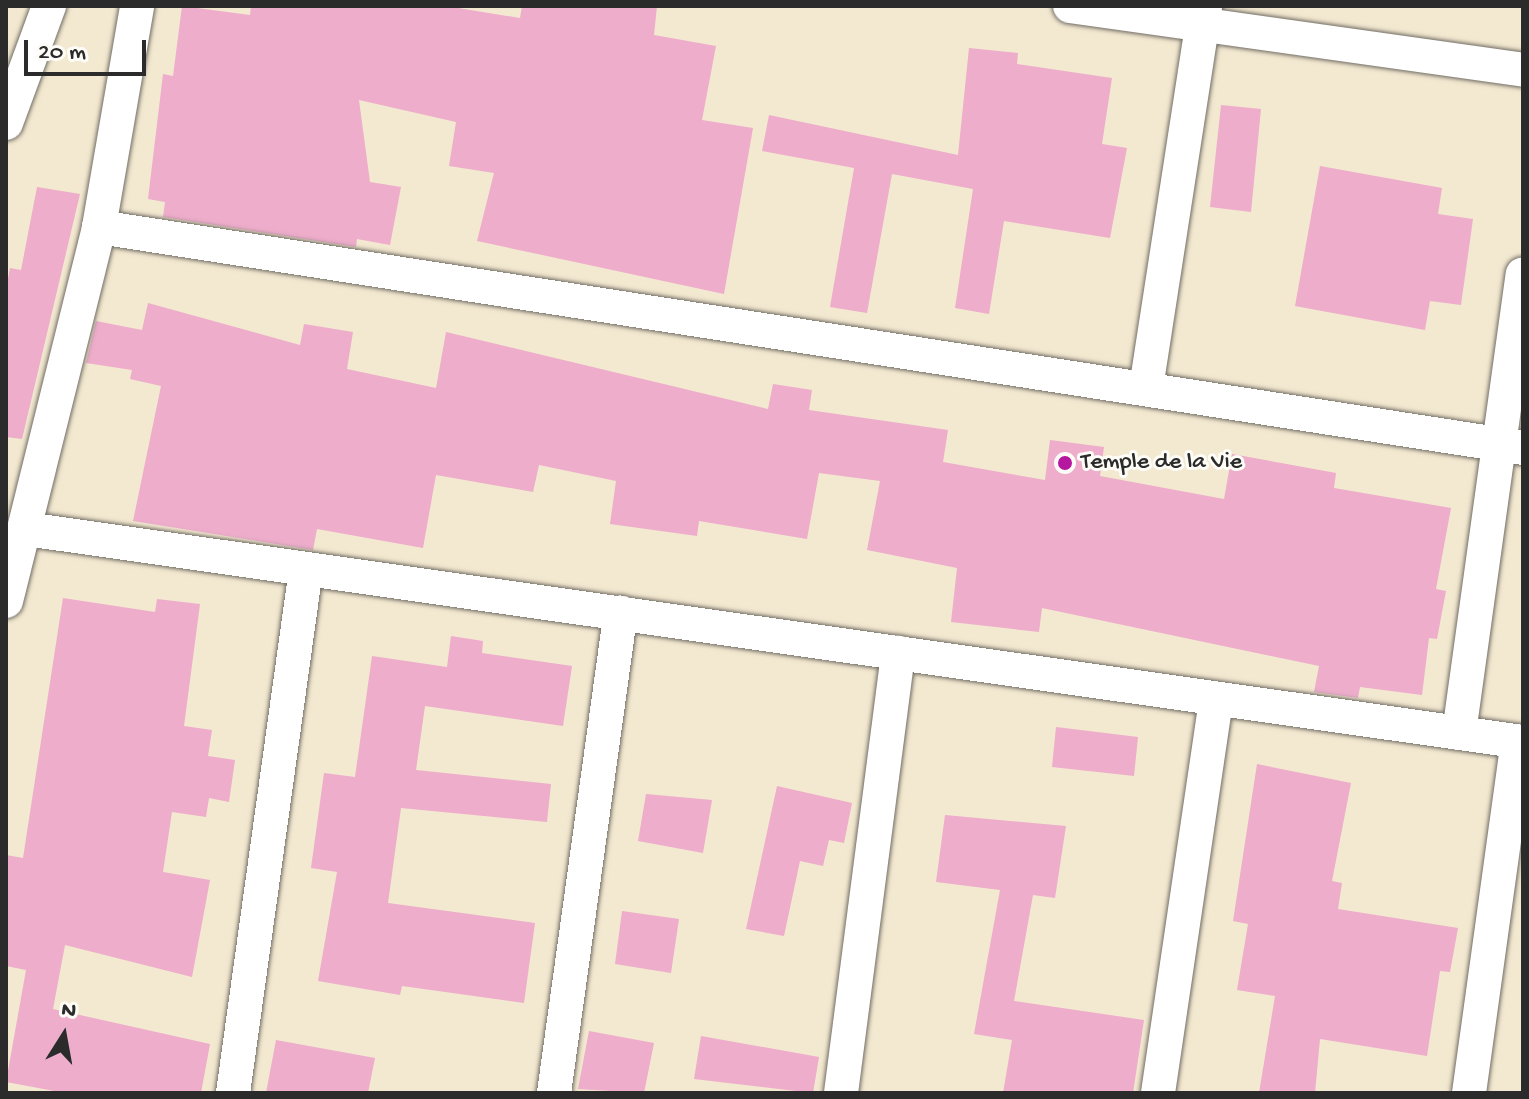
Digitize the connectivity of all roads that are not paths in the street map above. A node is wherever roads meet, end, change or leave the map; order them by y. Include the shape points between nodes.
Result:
1 (49, 6) edge
2 (137, 6) edge
3 (1070, 6) edge
4 (1204, 16) edge
5 (1523, 70) edge
6 (6, 123) edge
7 (99, 227) junction
8 (1523, 274) edge
9 (1146, 388) junction
10 (1510, 446) edge
11 (26, 529) junction
12 (306, 569) junction
13 (6, 601) edge
14 (621, 613) junction
15 (898, 653) junction
16 (1216, 699) junction
17 (1459, 733) junction
18 (1520, 742) edge
19 (233, 1093) edge
20 (554, 1093) edge
21 (841, 1093) edge
22 (1158, 1093) edge
23 (1469, 1093) edge

1 - 6 street
2 - 7 street
3 - 4 street
4 - 5 street
4 - 9 street
7 - 9 street
7 - 11 street
8 - 10 street
9 - 10 street
10 - 17 street
11 - 12 street
11 - 13 street
12 - 14 street
12 - 19 street
14 - 15 street
14 - 20 street
15 - 16 street
15 - 21 street
16 - 17 street
16 - 22 street
17 - 18 street
18 - 23 street

